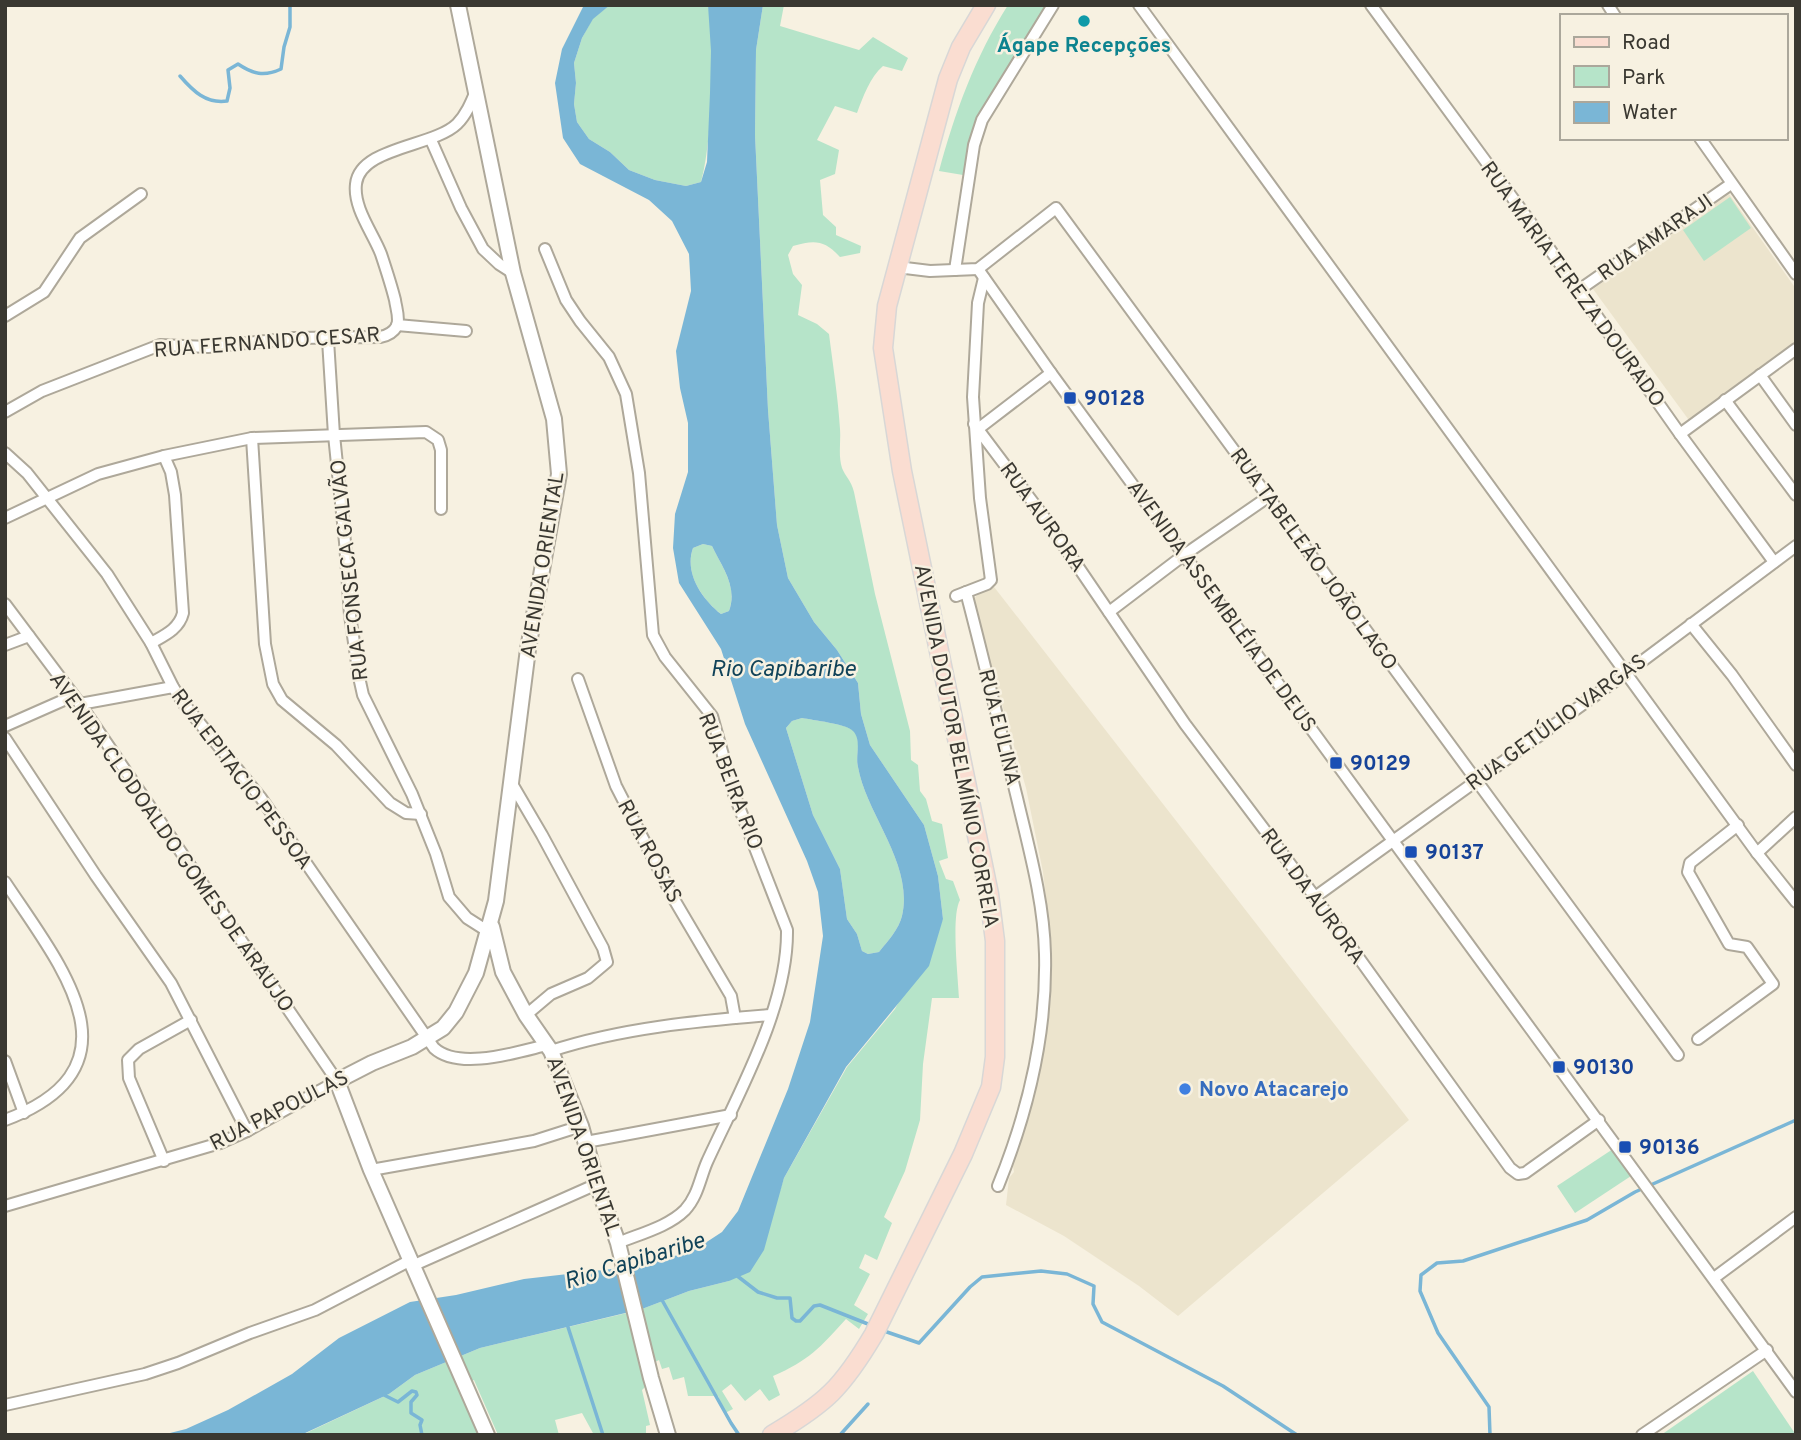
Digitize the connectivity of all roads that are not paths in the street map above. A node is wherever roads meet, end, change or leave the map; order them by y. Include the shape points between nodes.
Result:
1 (458, 5) edge
2 (986, 5) edge
3 (1053, 5) edge
4 (1139, 5) edge
5 (1371, 5) edge
6 (476, 92) junction
7 (431, 140) junction
8 (1701, 140) edge
9 (1731, 184) junction
10 (141, 194) dead end
11 (545, 249) dead end
12 (897, 267) junction
13 (955, 270) junction
14 (513, 273) junction
15 (981, 273) junction
16 (1796, 274) edge
17 (1579, 290) junction
18 (5, 316) edge
19 (397, 326) junction
20 (467, 331) dead end
21 (328, 340) junction
22 (1795, 352) edge
23 (1051, 373) junction
24 (1760, 375) junction
25 (1725, 400) junction
26 (5, 412) edge
27 (1796, 425) edge
28 (976, 426) junction
29 (1680, 434) junction
30 (334, 435) junction
31 (252, 438) junction
32 (5, 453) edge
33 (164, 456) junction
34 (1796, 495) edge
35 (46, 497) junction
36 (1268, 497) junction
37 (441, 509) dead end
38 (5, 518) edge
39 (1796, 546) edge
40 (1184, 555) junction
41 (1774, 562) junction
42 (5, 604) edge
43 (1109, 612) junction
44 (1691, 624) junction
45 (29, 636) junction
46 (151, 643) junction
47 (5, 645) edge
48 (1625, 674) junction
49 (578, 679) dead end
50 (173, 687) junction
51 (76, 700) junction
52 (5, 726) edge
53 (5, 738) edge
54 (1796, 765) edge
55 (1475, 780) junction
56 (511, 782) junction
57 (421, 814) junction
58 (1796, 817) edge
59 (1738, 825) junction
60 (1394, 840) junction
61 (1757, 853) junction
62 (5, 882) edge
63 (1315, 897) junction
64 (1796, 902) edge
65 (490, 928) junction
66 (503, 972) junction
67 (476, 974) junction
68 (526, 1015) junction
69 (771, 1015) junction
70 (735, 1018) junction
71 (191, 1020) junction
72 (428, 1038) junction
73 (1698, 1039) dead end
74 (549, 1048) junction
75 (1678, 1055) dead end
76 (5, 1061) edge
77 (337, 1081) junction
78 (24, 1113) junction
79 (731, 1115) junction
80 (5, 1120) edge
81 (1599, 1120) junction
82 (581, 1126) junction
83 (247, 1131) junction
84 (586, 1142) junction
85 (164, 1161) junction
86 (371, 1170) junction
87 (597, 1184) junction
88 (998, 1186) dead end
89 (5, 1206) edge
90 (1796, 1217) edge
91 (620, 1250) junction
92 (413, 1268) junction
93 (1714, 1278) junction
94 (1767, 1350) junction
95 (1796, 1392) edge
96 (5, 1405) edge
97 (487, 1435) edge
98 (668, 1435) edge
99 (772, 1435) edge
100 (1642, 1435) edge

1 - 6 street, AVENIDA ORIENTAL
2 - 12 main road, AVENIDA DOUTOR BELMÍNIO CORREIA via 948,79
3 - 13 street via 982,120
4 - 48 street
5 - 17 street, RUA MARIA TEREZA DOURADO
6 - 7 street, RUA FERNANDO CESAR via 457,124
6 - 14 street, AVENIDA ORIENTAL
7 - 14 street via 483,249
7 - 19 street, RUA FERNANDO CESAR via 369,162 356,184 361,213 391,285
8 - 9 street
9 - 16 street
9 - 17 street, RUA AMARAJI
10 - 18 street via 80,238 44,292
11 - 69 street, RUA BEIRA RIO via 566,300 610,357 626,394 656,642 712,716 734,794 785,920 786,954
12 - 13 street
12 - 99 main road, AVENIDA DOUTOR BELMÍNIO CORREIA via 884,320 885,368 989,894 995,941 995,1057 986,1102 877,1329 828,1398
13 - 15 street
14 - 56 street, AVENIDA ORIENTAL via 548,392 559,474 528,649
15 - 23 street, AVENIDA ASSEMBLÉIA DE DEUS
15 - 28 street, RUA EULINA via 973,397
15 - 36 street, RUA TABELEÃO JOÃO LAGO via 1056,208
17 - 29 street, RUA MARIA TEREZA DOURADO
19 - 20 street
19 - 21 street, RUA FERNANDO CESAR via 380,337
21 - 26 street, RUA FERNANDO CESAR via 160,345 43,391
21 - 30 street, RUA FONSECA GALVÃO
22 - 24 street
23 - 28 street
23 - 40 street, AVENIDA ASSEMBLÉIA DE DEUS
24 - 25 street
24 - 27 street
25 - 29 street
25 - 34 street
28 - 43 street, RUA AURORA
28 - 88 street, RUA EULINA via 991,580 961,594 1028,846 1042,911 1045,952 1045,993 1031,1093
29 - 41 street, RUA MARIA TEREZA DOURADO
30 - 31 street
30 - 37 street via 433,435 441,450
30 - 57 street, RUA FONSECA GALVÃO via 350,615 363,695
31 - 33 street
31 - 57 street via 265,644 273,684 282,700 336,745 390,803 406,813
32 - 35 street, RUA EPITACIO PESSOA
33 - 35 street via 98,474
33 - 46 street via 176,495 183,613 176,627
35 - 38 street
35 - 46 street, RUA EPITACIO PESSOA via 94,555
36 - 40 street
36 - 55 street, RUA TABELEÃO JOÃO LAGO
39 - 41 street, RUA GETÚLIO VARGAS
40 - 43 street
40 - 60 street, AVENIDA ASSEMBLÉIA DE DEUS
41 - 44 street, RUA GETÚLIO VARGAS
42 - 45 street, AVENIDA CLODOALDO GOMES DE ARAUJO
43 - 63 street, RUA DA AURORA via 1185,724
44 - 48 street, RUA GETÚLIO VARGAS
44 - 54 street
45 - 47 street
45 - 51 street, AVENIDA CLODOALDO GOMES DE ARAUJO
46 - 50 street, RUA EPITACIO PESSOA
48 - 55 street, RUA GETÚLIO VARGAS
48 - 59 street
49 - 70 street, RUA ROSAS via 615,786 731,996
50 - 51 street
50 - 72 street, RUA EPITACIO PESSOA via 261,798
51 - 52 street
51 - 77 street, AVENIDA CLODOALDO GOMES DE ARAUJO
53 - 71 street via 154,957
55 - 60 street, RUA GETÚLIO VARGAS
55 - 75 street, RUA TABELEÃO JOÃO LAGO
56 - 65 street, AVENIDA ORIENTAL
56 - 68 street via 607,962 588,978 551,994
57 - 65 street, RUA FONSECA GALVÃO via 449,897 467,918
58 - 61 street
59 - 61 street
59 - 73 street via 1690,863 1688,872 1729,944 1747,947 1773,984
60 - 63 street, RUA GETÚLIO VARGAS
60 - 81 street, AVENIDA ASSEMBLÉIA DE DEUS
61 - 64 street
62 - 78 street via 50,946 81,1023 78,1065 65,1085
63 - 81 street, RUA DA AURORA via 1513,1172 1521,1175
65 - 66 street, AVENIDA ORIENTAL
65 - 67 street, RUA PAPOULAS
66 - 67 street via 490,968
66 - 68 street, AVENIDA ORIENTAL
67 - 72 street, RUA PAPOULAS via 456,1012
68 - 74 street, AVENIDA ORIENTAL
69 - 70 street, RUA EPITACIO PESSOA
69 - 79 street, RUA BEIRA RIO
70 - 74 street, RUA EPITACIO PESSOA
71 - 83 street
71 - 85 street via 128,1060 129,1078
72 - 74 street, RUA EPITACIO PESSOA via 441,1054 459,1059
72 - 77 street, RUA PAPOULAS
74 - 82 street, AVENIDA ORIENTAL
76 - 78 street
77 - 83 street, RUA PAPOULAS
77 - 86 street
78 - 80 street
79 - 84 street
79 - 91 street, RUA BEIRA RIO via 684,1211
81 - 93 street, AVENIDA ASSEMBLÉIA DE DEUS
82 - 84 street, AVENIDA ORIENTAL
82 - 86 street via 534,1141
83 - 85 street, RUA PAPOULAS
84 - 87 street, AVENIDA ORIENTAL
85 - 89 street, RUA PAPOULAS
86 - 92 street
87 - 91 street, AVENIDA ORIENTAL
87 - 92 street
90 - 93 street
91 - 98 street, AVENIDA ORIENTAL
92 - 96 street via 178,1363
92 - 97 street
93 - 94 street
94 - 95 street
94 - 100 street

